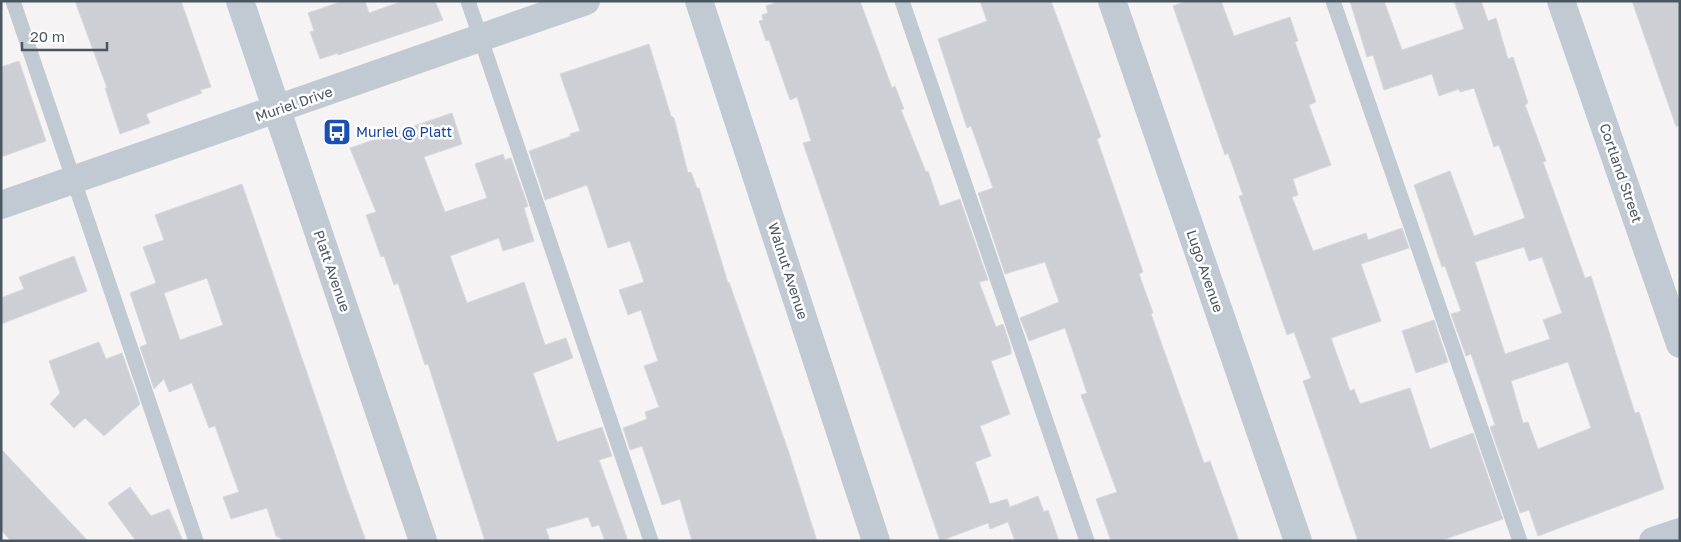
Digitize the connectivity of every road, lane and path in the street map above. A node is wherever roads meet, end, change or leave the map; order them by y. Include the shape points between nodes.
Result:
1 (13, 1) edge
2 (240, 1) edge
3 (468, 1) edge
4 (586, 1) edge
5 (699, 1) edge
6 (902, 1) edge
7 (1112, 1) edge
8 (1333, 1) edge
9 (1561, 1) edge
10 (480, 38) junction
11 (277, 110) junction
12 (73, 180) junction
13 (1, 206) edge
14 (1680, 344) edge
15 (1680, 532) edge
16 (196, 541) edge
17 (423, 541) edge
18 (651, 541) edge
19 (876, 541) edge
20 (1087, 541) edge
21 (1298, 541) edge
22 (1520, 541) edge
23 (1653, 541) edge

1 - 12 lane
2 - 11 street, Platt Avenue
3 - 10 lane
4 - 10 street, Muriel Drive
5 - 19 street, Walnut Avenue
6 - 20 lane
7 - 21 street, Lugo Avenue
8 - 22 lane
9 - 14 street, Cortland Street
10 - 11 street, Muriel Drive
10 - 18 lane
11 - 12 street, Muriel Drive
11 - 17 street, Platt Avenue
12 - 13 street, Muriel Drive
12 - 16 lane
15 - 23 street

